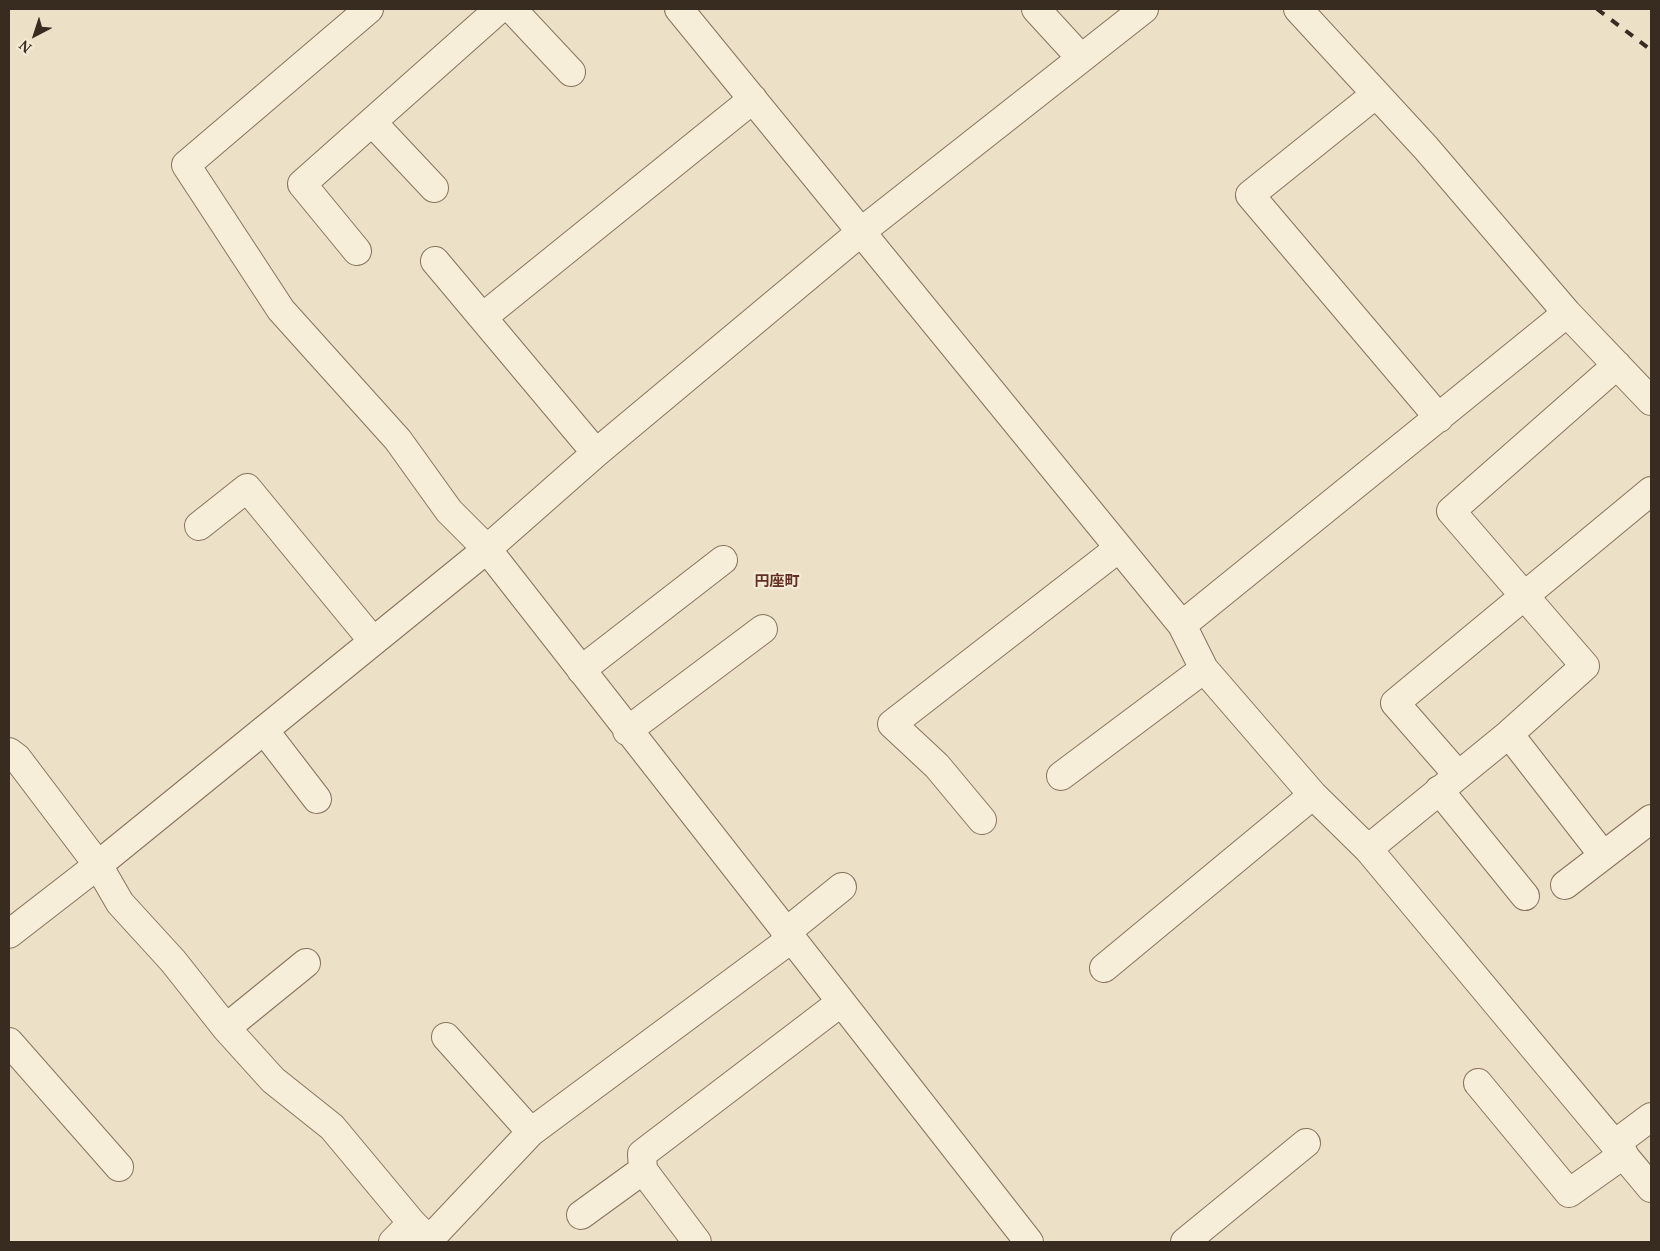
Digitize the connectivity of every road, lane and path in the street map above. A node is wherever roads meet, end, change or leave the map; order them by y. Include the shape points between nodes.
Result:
1 (369, 9) edge
2 (499, 9) edge
3 (512, 9) edge
4 (678, 9) edge
5 (1036, 9) edge
6 (1144, 9) edge
7 (1298, 9) edge
8 (1080, 57) junction
9 (571, 72) dead end
10 (1376, 94) junction
11 (753, 99) junction
12 (372, 122) junction
13 (434, 188) dead end
14 (862, 231) junction
15 (357, 251) dead end
16 (435, 261) dead end
17 (1567, 313) junction
18 (483, 317) junction
19 (1617, 366) junction
20 (1651, 401) edge
21 (1439, 418) junction
22 (596, 453) junction
23 (1651, 491) edge
24 (199, 526) dead end
25 (1119, 548) junction
26 (486, 549) junction
27 (723, 560) dead end
28 (1524, 596) junction
29 (1182, 625) junction
30 (763, 629) dead end
31 (373, 641) junction
32 (1204, 669) junction
33 (581, 670) junction
34 (264, 730) junction
35 (627, 731) junction
36 (1509, 734) junction
37 (9, 752) edge
38 (1060, 776) dead end
39 (1448, 782) junction
40 (1313, 795) junction
41 (317, 799) dead end
42 (982, 820) dead end
43 (1651, 820) edge
44 (1368, 849) junction
45 (1603, 855) junction
46 (98, 865) junction
47 (1564, 885) dead end
48 (842, 887) dead end
49 (1525, 896) dead end
50 (9, 934) edge
51 (788, 936) junction
52 (306, 963) dead end
53 (1104, 968) dead end
54 (840, 1003) junction
55 (226, 1028) junction
56 (446, 1037) dead end
57 (9, 1042) edge
58 (1478, 1083) dead end
59 (1651, 1117) edge
60 (531, 1132) junction
61 (1306, 1143) dead end
62 (1620, 1148) junction
63 (119, 1167) dead end
64 (642, 1170) junction
65 (1651, 1188) edge
66 (581, 1215) dead end
67 (424, 1235) edge
68 (393, 1242) edge
69 (697, 1242) edge
70 (1029, 1242) edge
71 (1185, 1242) edge

1 - 26 street via 186,165 282,310 398,440 450,511
2 - 12 street
3 - 9 street
4 - 11 street
5 - 8 street
6 - 8 street
7 - 10 street
8 - 14 street
10 - 17 street
10 - 21 street via 1250,195
11 - 14 street
11 - 18 street
12 - 13 street
12 - 15 street via 302,184
14 - 22 street
14 - 25 street
16 - 18 street
17 - 19 street
17 - 21 street
18 - 22 street
19 - 20 street
19 - 28 street via 1451,511
21 - 29 street
22 - 26 street
23 - 28 street
24 - 31 street via 246,488
25 - 29 street
25 - 42 street via 892,724 936,766
26 - 31 street
26 - 33 street
27 - 33 street
28 - 36 street via 1584,666
28 - 39 street via 1394,703
29 - 32 street
30 - 35 street
31 - 34 street
32 - 38 street
32 - 40 street
33 - 35 street
34 - 41 street
34 - 46 street
35 - 51 street
36 - 39 street
36 - 45 street
37 - 46 street via 17,758
39 - 44 street
39 - 49 street
40 - 44 street
40 - 53 street
43 - 45 street
44 - 62 street
45 - 47 street
46 - 50 street
46 - 55 street via 120,903 173,961
48 - 51 street
51 - 54 street
51 - 60 street
52 - 55 street
54 - 64 street via 642,1154
54 - 70 street
55 - 67 street via 273,1080 332,1127
56 - 60 street
57 - 63 street
58 - 62 street via 1569,1193
59 - 62 street
60 - 67 street
61 - 71 street
62 - 65 street
64 - 66 street
64 - 69 street
67 - 68 street

